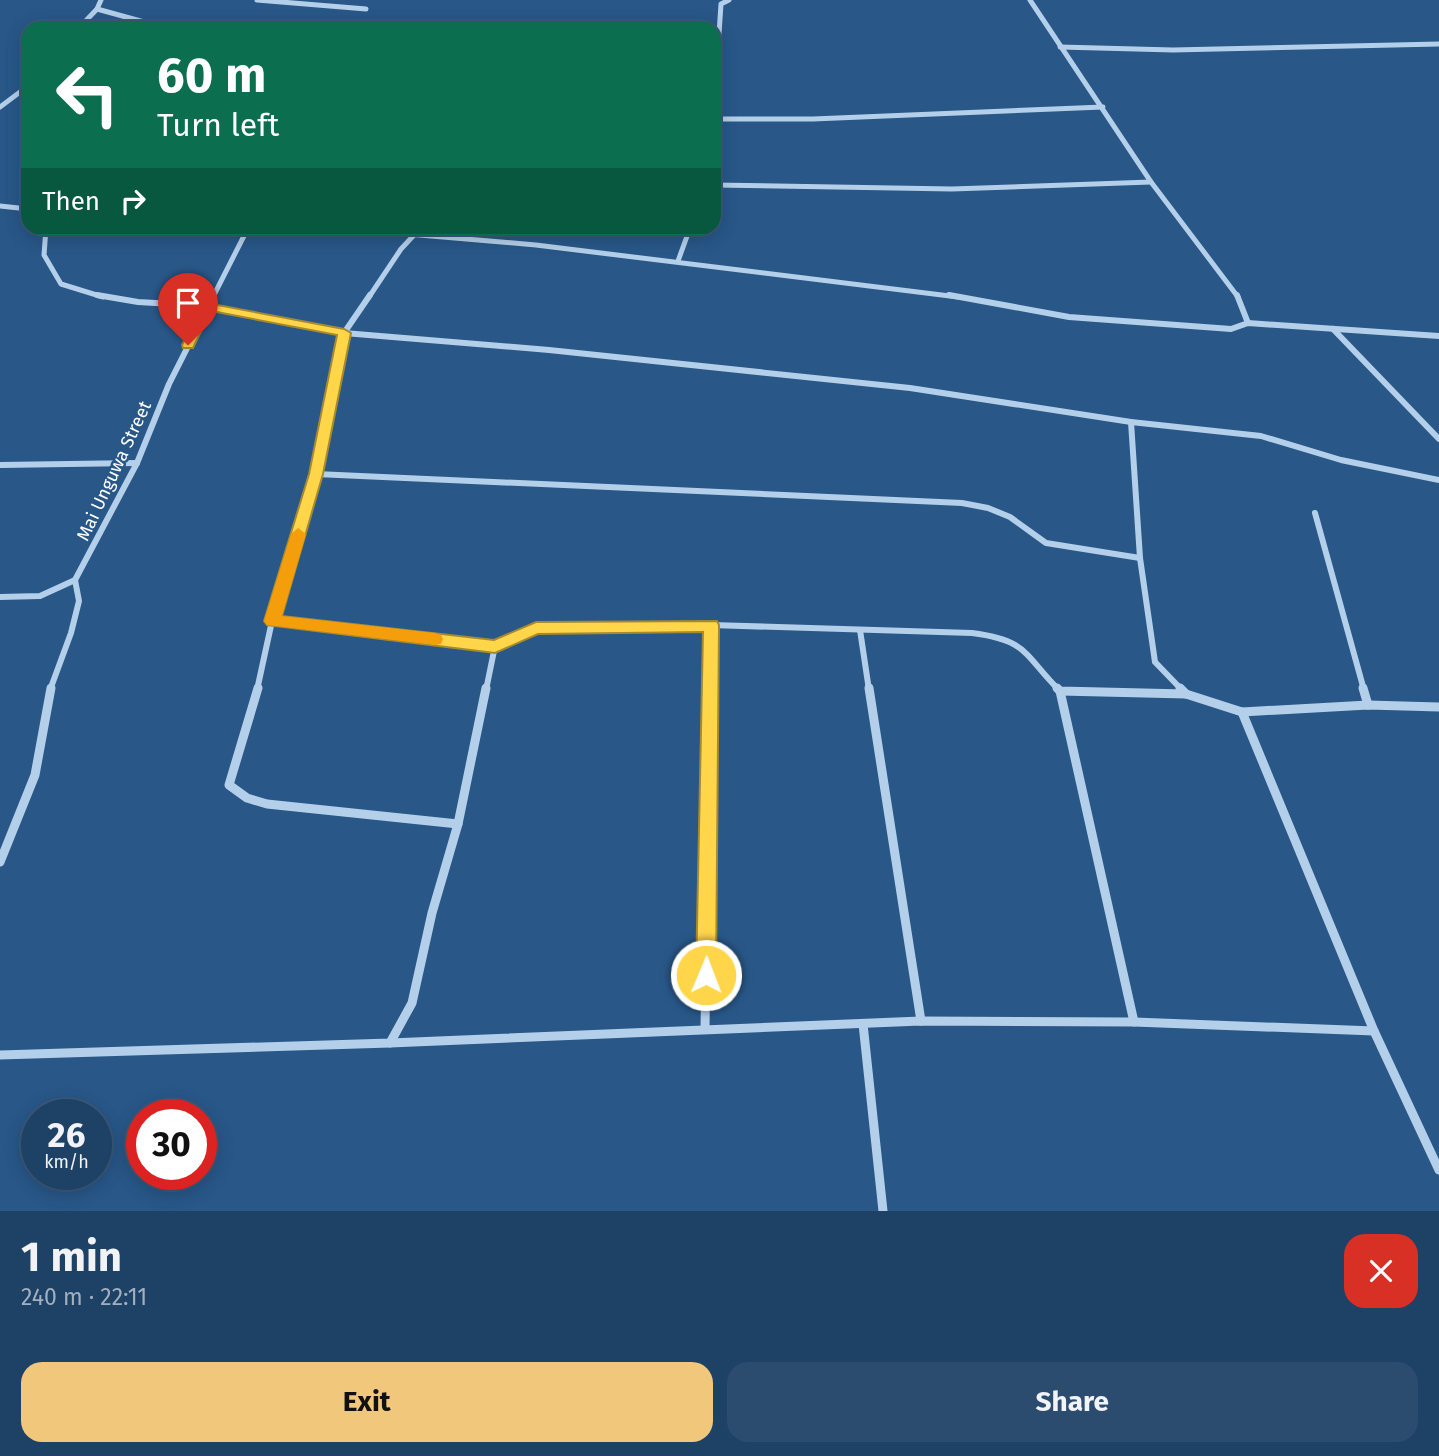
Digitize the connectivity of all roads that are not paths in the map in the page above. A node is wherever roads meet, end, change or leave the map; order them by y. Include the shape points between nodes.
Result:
1 (101, 0) edge
2 (257, 0) edge
3 (729, 0) edge
4 (1030, 0) edge
5 (97, 9) junction
6 (366, 9) dead end
7 (86, 21) edge
8 (141, 21) edge
9 (721, 21) edge
10 (1439, 44) edge
11 (1060, 47) junction
12 (21, 89) edge
13 (0, 107) edge
14 (1103, 107) junction
15 (721, 119) edge
16 (1151, 182) junction
17 (721, 185) edge
18 (0, 206) edge
19 (21, 208) edge
20 (45, 235) edge
21 (244, 235) edge
22 (414, 235) edge
23 (425, 235) edge
24 (687, 235) edge
25 (678, 261) junction
26 (207, 306) junction
27 (1248, 323) junction
28 (1332, 329) junction
29 (344, 333) junction
30 (1439, 336) edge
31 (1131, 422) junction
32 (1439, 439) edge
33 (137, 463) junction
34 (0, 465) edge
35 (316, 474) junction
36 (1439, 480) edge
37 (1315, 513) dead end
38 (1140, 558) junction
39 (75, 580) junction
40 (0, 597) edge
41 (272, 621) junction
42 (711, 625) junction
43 (860, 630) junction
44 (495, 646) junction
45 (1060, 691) junction
46 (1186, 694) junction
47 (1368, 705) junction
48 (1439, 707) edge
49 (1242, 712) junction
50 (458, 824) junction
51 (0, 862) edge
52 (921, 1021) junction
53 (1134, 1022) junction
54 (863, 1024) junction
55 (705, 1029) junction
56 (1374, 1031) junction
57 (390, 1044) junction
58 (0, 1055) edge
59 (1439, 1170) edge
60 (883, 1211) edge

1 - 5 street
2 - 6 street
3 - 9 street via 722,4
4 - 11 street
5 - 7 street
5 - 8 street
10 - 11 street via 1173,50
11 - 14 street
12 - 13 street
14 - 15 street
14 - 16 street
16 - 17 street via 952,188
16 - 27 street via 1236,290
18 - 19 street
20 - 26 street via 44,255 61,284 104,297
21 - 26 street, Mai Unguwa Street
22 - 29 street
23 - 25 street
24 - 25 street
25 - 27 street via 950,295 1069,317 1231,330
26 - 29 street
26 - 33 street, Mai Unguwa Street
27 - 28 street
28 - 30 street
28 - 32 street
29 - 31 street via 910,388
29 - 35 street
31 - 36 street via 1261,436 1341,460
31 - 38 street
33 - 34 street
33 - 39 street, Mai Unguwa Street
35 - 38 street via 962,503 1010,517 1046,543
35 - 41 street
37 - 47 street
38 - 46 street via 1155,662
39 - 40 street via 40,596
39 - 51 street via 79,601 47,699 35,775
41 - 44 street
41 - 50 street via 229,785 247,798 267,804
42 - 43 street
42 - 44 street via 536,628
42 - 55 street
43 - 45 street via 996,636 1025,650
43 - 52 street
44 - 50 street
45 - 46 street
45 - 53 street
46 - 49 street
47 - 48 street
47 - 49 street
49 - 56 street
50 - 57 street via 412,1003
52 - 53 street
52 - 54 street
53 - 56 street
54 - 55 street
54 - 60 street
55 - 57 street
56 - 59 street
57 - 58 street

